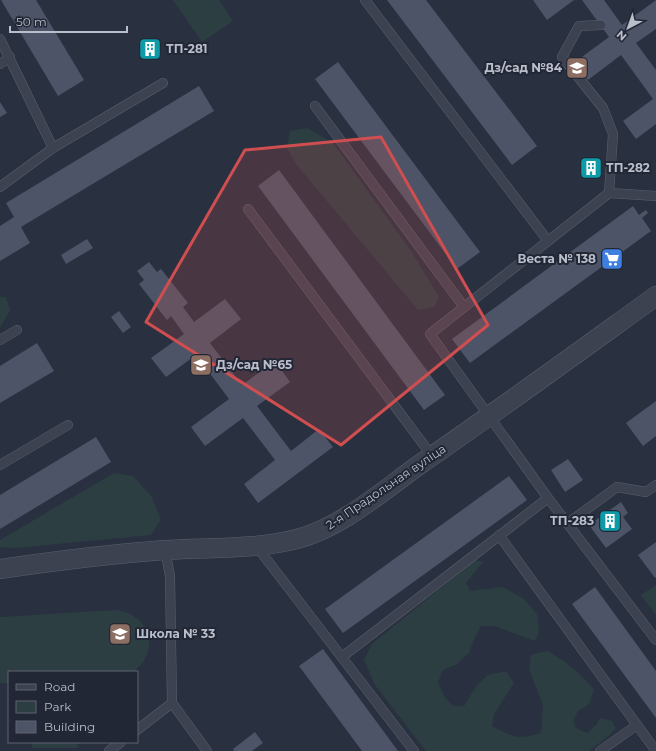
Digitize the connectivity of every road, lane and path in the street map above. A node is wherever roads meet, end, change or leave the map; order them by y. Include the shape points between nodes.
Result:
1 (365, 0) edge
2 (600, 25) dead end
3 (0, 39) edge
4 (10, 57) junction
5 (0, 64) edge
6 (163, 83) dead end
7 (315, 106) dead end
8 (53, 148) junction
9 (0, 187) edge
10 (610, 193) junction
11 (656, 196) edge
12 (248, 209) dead end
13 (548, 241) junction
14 (656, 296) edge
15 (464, 307) junction
16 (17, 330) dead end
17 (0, 340) edge
18 (490, 416) junction
19 (68, 424) dead end
20 (432, 456) junction
21 (0, 465) edge
22 (656, 485) edge
23 (548, 498) junction
24 (568, 523) junction
25 (500, 535) junction
26 (257, 547) junction
27 (165, 550) junction
28 (0, 569) edge
29 (656, 640) edge
30 (342, 657) junction
31 (172, 703) junction
32 (637, 725) junction
33 (138, 729) edge
34 (120, 743) edge
35 (109, 751) edge
36 (207, 751) edge
37 (414, 751) edge
38 (600, 751) edge
39 (656, 751) edge

1 - 13 lane
2 - 10 lane via 579,26 562,57 602,108 613,134
3 - 4 lane
4 - 5 lane
4 - 8 lane
6 - 8 lane
7 - 15 lane
8 - 9 lane
10 - 11 lane
10 - 13 lane
12 - 20 lane
13 - 15 lane
14 - 18 street, 2-я Прадольная вуліца
15 - 18 lane via 430,334
16 - 17 lane
18 - 20 street, 2-я Прадольная вуліца
18 - 23 lane
19 - 21 lane
20 - 26 street, 2-я Прадольная вуліца via 348,515 320,531 297,539
22 - 24 lane via 646,492 618,487
23 - 24 lane
23 - 25 lane
24 - 29 lane
25 - 30 lane
25 - 32 lane
26 - 27 street, 2-я Прадольная вуліца
26 - 30 lane
27 - 28 street, 2-я Прадольная вуліца
27 - 31 lane via 170,576
30 - 37 lane
31 - 33 lane
31 - 36 lane
32 - 38 lane
32 - 39 lane
34 - 35 lane

